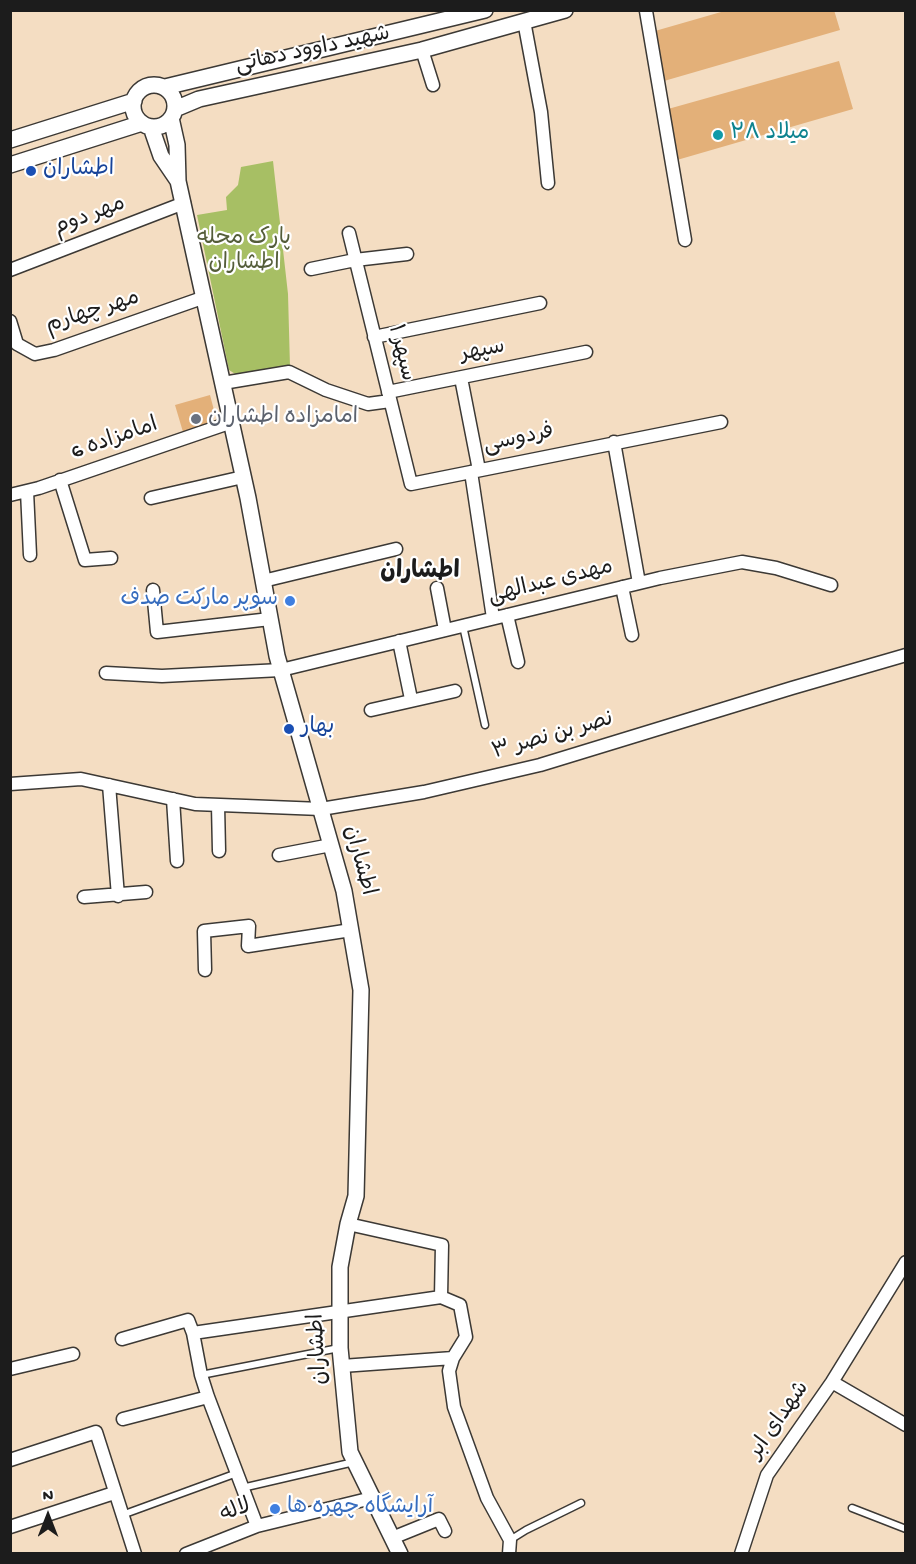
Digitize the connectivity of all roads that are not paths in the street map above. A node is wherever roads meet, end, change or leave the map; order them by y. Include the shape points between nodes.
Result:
1 (485, 10) edge
2 (565, 10) edge
3 (646, 10) edge
4 (524, 21) junction
5 (422, 50) junction
6 (433, 85) dead end
7 (165, 87) junction
8 (134, 101) junction
9 (173, 114) junction
10 (147, 125) junction
11 (10, 140) edge
12 (10, 165) edge
13 (178, 181) junction
14 (548, 183) dead end
15 (184, 203) junction
16 (349, 233) dead end
17 (685, 240) dead end
18 (407, 254) dead end
19 (355, 260) junction
20 (311, 268) dead end
21 (10, 270) edge
22 (205, 297) junction
23 (540, 303) dead end
24 (10, 321) edge
25 (374, 337) junction
26 (586, 352) dead end
27 (461, 378) junction
28 (223, 383) junction
29 (389, 397) junction
30 (231, 422) junction
31 (721, 422) dead end
32 (614, 442) junction
33 (475, 471) junction
34 (243, 477) junction
35 (60, 480) junction
36 (411, 484) joint
37 (27, 490) junction
38 (10, 495) edge
39 (151, 498) dead end
40 (396, 549) dead end
41 (30, 555) dead end
42 (111, 558) dead end
43 (263, 581) junction
44 (639, 583) junction
45 (831, 585) dead end
46 (622, 587) junction
47 (437, 588) dead end
48 (153, 590) dead end
49 (507, 615) junction
50 (493, 618) junction
51 (270, 619) junction
52 (463, 626) junction
53 (445, 630) junction
54 (632, 635) dead end
55 (399, 641) junction
56 (906, 655) edge
57 (518, 662) dead end
58 (281, 670) junction
59 (106, 673) dead end
60 (455, 691) dead end
61 (411, 699) junction
62 (371, 710) dead end
63 (484, 725) dead end
64 (10, 784) edge
65 (110, 785) junction
66 (173, 799) junction
67 (218, 805) junction
68 (321, 809) junction
69 (331, 845) junction
70 (219, 851) dead end
71 (279, 855) dead end
72 (177, 861) dead end
73 (146, 892) dead end
74 (118, 896) junction
75 (84, 897) dead end
76 (351, 930) junction
77 (205, 970) dead end
78 (348, 1224) junction
79 (906, 1262) edge
80 (441, 1297) junction
81 (340, 1312) junction
82 (193, 1333) junction
83 (122, 1339) dead end
84 (340, 1347) junction
85 (73, 1354) dead end
86 (453, 1358) junction
87 (342, 1366) junction
88 (10, 1369) edge
89 (201, 1374) junction
90 (832, 1382) junction
91 (208, 1397) junction
92 (123, 1419) dead end
93 (906, 1425) edge
94 (10, 1460) edge
95 (354, 1462) junction
96 (237, 1473) junction
97 (242, 1488) junction
98 (114, 1493) junction
99 (372, 1498) junction
100 (581, 1503) dead end
101 (852, 1508) dead end
102 (122, 1515) junction
103 (257, 1526) junction
104 (10, 1527) edge
105 (906, 1529) edge
106 (445, 1531) dead end
107 (392, 1538) junction
108 (510, 1540) junction
109 (135, 1554) edge
110 (186, 1554) edge
111 (400, 1554) edge
112 (509, 1554) edge
113 (741, 1554) edge

1 - 7 street, شهید داوود دهاتی
2 - 4 street, شهید داوود دهاتی
3 - 17 street
4 - 5 street, شهید داوود دهاتی
4 - 14 street via 541,112
5 - 6 street
5 - 9 street, شهید داوود دهاتی via 200,99
7 - 8 street via 148,86
7 - 9 street via 174,98
8 - 10 street via 135,116
8 - 11 street
9 - 10 street via 158,126
9 - 13 street, اطشاران
10 - 12 street
10 - 13 street, اطشاران
13 - 15 street, اطشاران
15 - 21 street, مهر دوم
15 - 22 street, اطشاران
16 - 19 street, سپهر ۱
18 - 19 street
19 - 20 street
19 - 25 street, سپهر ۱
22 - 24 street, مهر چهارم via 34,354 18,344
22 - 28 street, اطشاران
23 - 25 street
25 - 29 street, سپهر ۱
26 - 27 street, سپهر
27 - 29 street, سپهر
27 - 33 street
28 - 29 street, سپهر via 290,372 368,404
28 - 30 street, اطشاران
29 - 36 street, سپهر ۱
30 - 34 street, اطشاران
30 - 35 street, امامزاده 6
31 - 32 street, فردوسی
32 - 33 street, فردوسی
32 - 44 street
33 - 36 street, فردوسی
33 - 50 street
34 - 39 street
34 - 43 street, اطشاران
35 - 37 street, امامزاده 6
35 - 42 street via 85,560
37 - 38 street, امامزاده 6
37 - 41 street
40 - 43 street
43 - 51 street, اطشاران
44 - 45 street, مهدی عبدالهی via 742,562
44 - 46 street, مهدی عبدالهی
46 - 49 street, مهدی عبدالهی
46 - 54 street
47 - 53 street
48 - 51 street via 157,632
49 - 50 street, مهدی عبدالهی
49 - 57 street
50 - 52 street, مهدی عبدالهی
51 - 58 street, اطشاران
52 - 53 street, مهدی عبدالهی
52 - 63 lane
53 - 55 street, مهدی عبدالهی
55 - 58 street, مهدی عبدالهی
55 - 61 street
56 - 68 street, نصر بن نصر ۳ via 540,765 424,792
58 - 59 street, مهدی عبدالهی via 162,676
58 - 68 street, اطشاران
60 - 61 street
61 - 62 street
64 - 65 street via 81,778
65 - 66 street
65 - 74 street
66 - 67 street
66 - 72 street
67 - 68 street
67 - 70 street
68 - 69 street, اطشاران
69 - 71 street
69 - 76 street, اطشاران
73 - 74 street
74 - 75 street
76 - 77 street via 248,946 249,926 204,931
76 - 78 street, اطشاران via 361,990 357,1196
78 - 80 street via 442,1245
78 - 81 street, اطشاران via 340,1267
79 - 90 street, شهدای ابر
80 - 81 street
80 - 86 street via 460,1305 466,1337
81 - 82 street
81 - 84 street, اطشاران
82 - 83 street via 188,1320
82 - 89 street
84 - 87 street, اطشاران
84 - 89 lane
85 - 88 street
86 - 87 street
86 - 108 street via 449,1371 454,1407 487,1498
87 - 95 street, اطشاران
89 - 91 street
90 - 93 street
90 - 113 street, شهدای ابر via 766,1475
91 - 92 street
91 - 96 street
94 - 98 street via 96,1432
95 - 97 lane
95 - 99 street, اطشاران
96 - 97 street
96 - 102 lane
97 - 103 street
98 - 102 street
98 - 104 street
99 - 103 street, لاله
99 - 107 street, اطشاران
100 - 108 lane
101 - 105 lane
102 - 109 street
103 - 110 street, لاله
106 - 107 street via 439,1519
107 - 111 street, اطشاران
108 - 112 street

